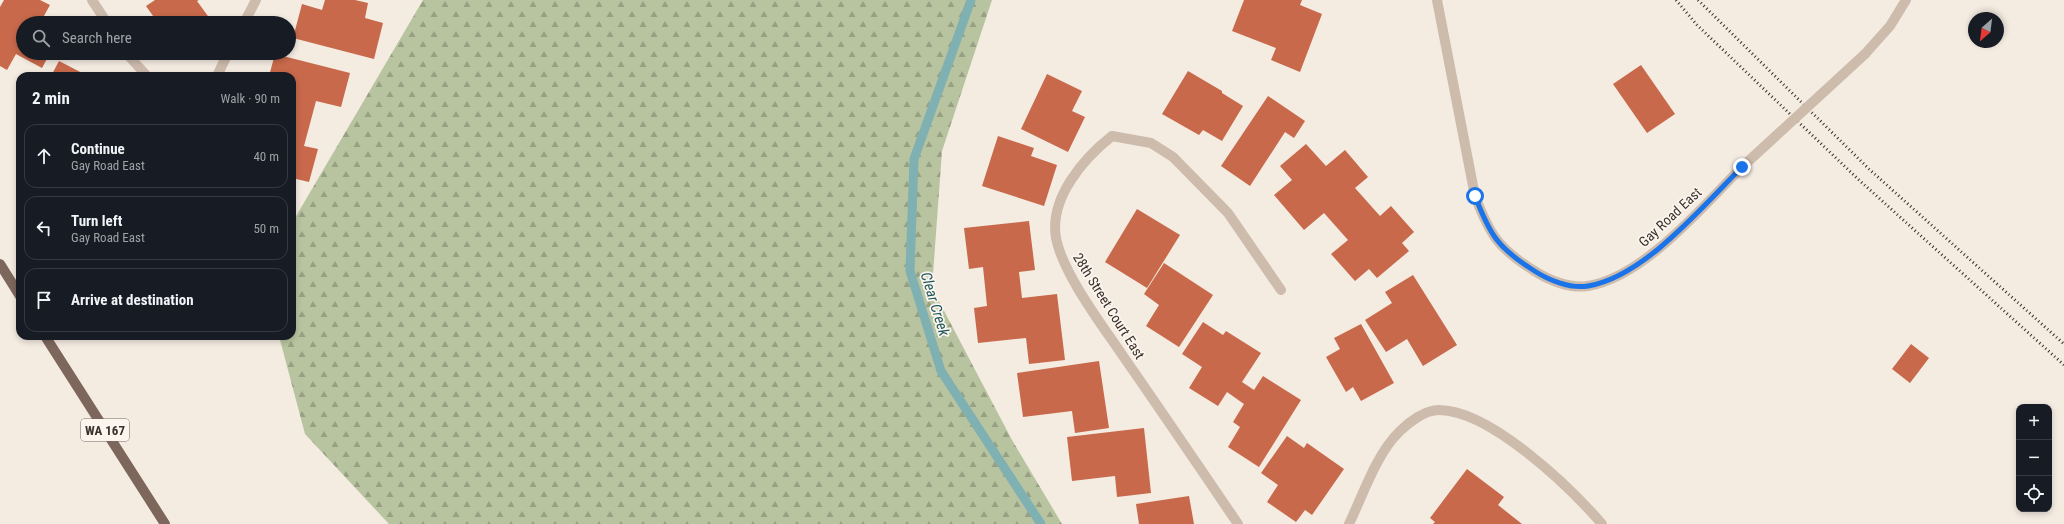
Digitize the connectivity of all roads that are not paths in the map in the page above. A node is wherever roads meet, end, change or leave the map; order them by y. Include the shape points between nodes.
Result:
1 (92, 0) edge
2 (256, 0) edge
3 (1437, 0) edge
4 (1906, 0) edge
5 (102, 16) edge
6 (248, 16) edge
7 (132, 60) edge
8 (225, 60) edge
9 (143, 72) edge
10 (219, 72) edge
11 (0, 264) edge
12 (16, 290) edge
13 (1281, 290) dead end
14 (48, 340) edge
15 (165, 524) edge
16 (1238, 524) edge
17 (1349, 524) edge
18 (1602, 524) edge

1 - 5 street
2 - 6 street
3 - 4 street, Gay Road East, bridge via 1475,196 1487,226 1498,243 1514,258 1538,274 1557,282 1587,287 1620,275 1662,246 1742,167 1865,54 1890,26
7 - 9 street
8 - 10 street
11 - 12 main road
13 - 16 street, 28th Street Court East via 1228,213 1173,157 1151,143 1112,136 1098,147 1070,182 1062,199 1056,216 1056,237 1063,262 1100,321
14 - 15 main road, WA 167
17 - 18 street via 1389,444 1415,419 1432,410 1455,412 1478,421 1519,446 1570,490

